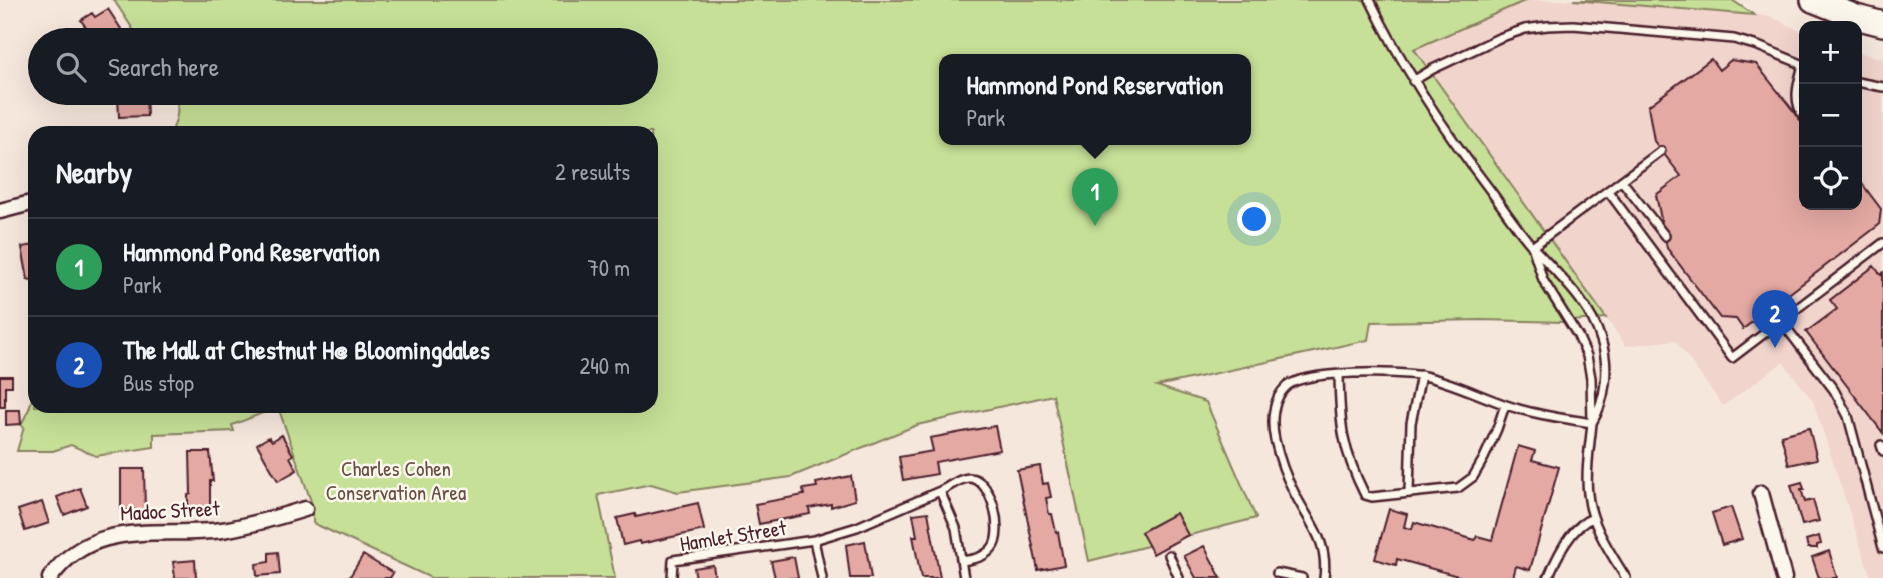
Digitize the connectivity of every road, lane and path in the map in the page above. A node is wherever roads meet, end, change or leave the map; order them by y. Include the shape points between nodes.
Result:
1 (1370, 0) edge
2 (1377, 0) edge
3 (1813, 0) edge
4 (1374, 9) junction
5 (1883, 24) edge
6 (1799, 63) edge
7 (1413, 81) junction
8 (1799, 83) edge
9 (1862, 83) edge
10 (1883, 87) edge
11 (1799, 107) edge
12 (1661, 151) dead end
13 (1622, 181) junction
14 (1608, 191) junction
15 (28, 204) edge
16 (0, 211) edge
17 (1665, 236) dead end
18 (1883, 243) edge
19 (1532, 247) junction
20 (1781, 321) junction
21 (1339, 375) junction
22 (1421, 375) junction
23 (1505, 405) junction
24 (1592, 423) junction
25 (940, 491) junction
26 (1409, 492) junction
27 (1761, 493) dead end
28 (305, 509) dead end
29 (1593, 518) junction
30 (814, 540) junction
31 (1883, 548) edge
32 (1169, 555) dead end
33 (962, 561) junction
34 (1277, 573) dead end
35 (50, 578) edge
36 (673, 578) edge
37 (822, 578) edge
38 (964, 578) edge
39 (1180, 578) edge
40 (1302, 578) edge
41 (1324, 578) edge
42 (1548, 578) edge
43 (1626, 578) edge
44 (1784, 578) edge

1 - 4 lane
2 - 4 lane
3 - 5 main road
4 - 7 lane
6 - 7 lane via 1734,40 1547,26 1499,38
7 - 19 lane
8 - 11 lane
9 - 10 lane
12 - 13 lane
13 - 14 lane
13 - 17 lane
14 - 19 lane
14 - 20 lane via 1732,358
15 - 16 street
18 - 20 lane
19 - 24 lane via 1543,280 1587,356
19 - 24 lane via 1567,284 1601,340 1604,383
20 - 31 lane via 1848,416
21 - 22 lane
21 - 26 lane via 1344,446 1365,495
21 - 41 lane via 1302,379 1287,386 1276,401 1272,422 1284,472 1323,546
22 - 23 lane
22 - 26 lane via 1411,423
23 - 24 lane
23 - 26 lane via 1473,477 1458,488
24 - 29 lane via 1587,492
25 - 30 lane, Hamlet Street
25 - 33 lane via 956,528
25 - 33 lane, Hamlet Street via 966,477 984,484 990,493 993,547 981,557
27 - 44 street
28 - 35 street, Madoc Street via 220,530 110,536 79,549
29 - 42 lane via 1576,530
29 - 43 lane
30 - 36 lane, Hamlet Street via 673,560
30 - 37 lane, Hamlet Street
32 - 39 lane
33 - 38 lane
34 - 40 lane

